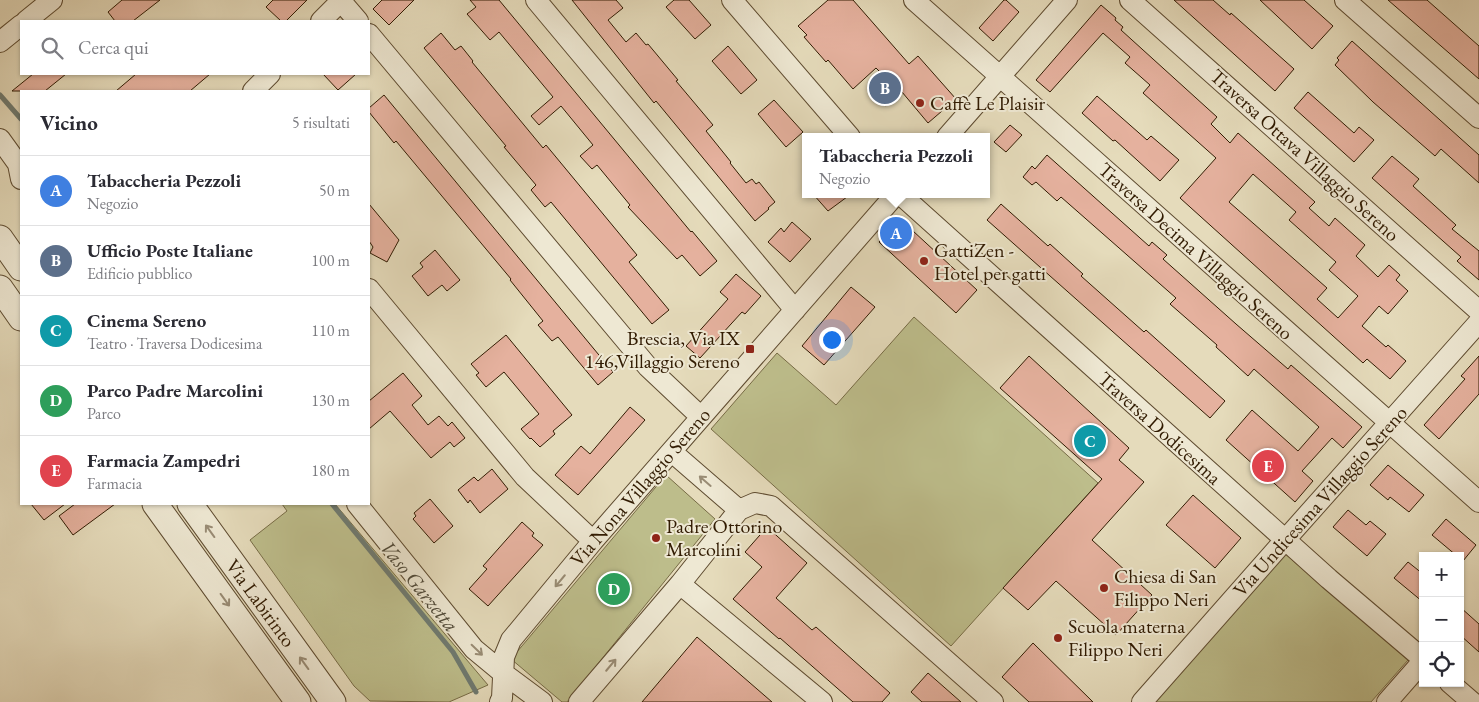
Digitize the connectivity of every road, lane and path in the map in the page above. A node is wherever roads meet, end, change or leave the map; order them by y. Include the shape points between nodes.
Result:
1 (52, 0) edge
2 (341, 0) edge
3 (536, 0) edge
4 (732, 0) edge
5 (914, 0) edge
6 (1067, 0) edge
7 (1130, 0) edge
8 (1345, 0) edge
9 (27, 20) edge
10 (322, 20) edge
11 (357, 20) edge
12 (20, 26) edge
13 (370, 35) edge
14 (0, 42) edge
15 (269, 75) edge
16 (999, 77) junction
17 (254, 90) edge
18 (1479, 118) edge
19 (847, 133) edge
20 (950, 133) edge
21 (0, 139) edge
22 (20, 174) edge
23 (892, 198) edge
24 (904, 198) edge
25 (0, 238) edge
26 (20, 267) edge
27 (370, 290) edge
28 (1, 293) edge
29 (794, 310) junction
30 (1479, 311) edge
31 (20, 317) edge
32 (1479, 322) edge
33 (701, 416) junction
34 (1390, 423) junction
35 (672, 452) junction
36 (1479, 502) edge
37 (156, 505) edge
38 (191, 505) edge
39 (359, 505) edge
40 (739, 510) junction
41 (1285, 540) junction
42 (593, 541) junction
43 (680, 584) junction
44 (1419, 657) edge
45 (1419, 665) edge
46 (503, 673) junction
47 (1455, 687) edge
48 (298, 702) edge
49 (333, 702) edge
50 (500, 702) edge
51 (542, 702) edge
52 (579, 702) edge
53 (822, 702) edge
54 (993, 702) edge
55 (1142, 702) edge
56 (1386, 702) edge
57 (1472, 702) edge

1 - 9 street
2 - 10 street
2 - 11 street
3 - 29 street
4 - 19 street
5 - 16 street, Traversa Decima Villaggio Sereno
6 - 16 street
7 - 30 street, Traversa Ottava Villaggio Sereno
8 - 18 street
12 - 14 street
13 - 33 street via 648,368
15 - 17 street
16 - 20 street
16 - 34 street, Traversa Decima Villaggio Sereno
21 - 22 street via 18,164
23 - 29 street, Via Nona Villaggio Sereno
24 - 41 street, Traversa Dodicesima
25 - 26 street
27 - 42 street via 525,477
28 - 31 street
29 - 33 street, Via Nona Villaggio Sereno
32 - 34 street, Via Undicesima Villaggio Sereno
33 - 35 street, Via Nona Villaggio Sereno
34 - 36 street, Traversa Decima Villaggio Sereno
34 - 41 street, Via Undicesima Villaggio Sereno
40 -> 35 street
35 - 42 street, Via Nona Villaggio Sereno
37 -> 48 street, Via Labirinto
49 -> 38 street, Via Labirinto
39 -> 46 street via 474,649
40 - 43 street
40 - 54 street via 755,503 771,506
41 - 44 street, Traversa Dodicesima
41 - 55 street, Via Undicesima Villaggio Sereno
42 -> 46 street, Via Nona Villaggio Sereno via 511,640 504,656
52 -> 43 street
43 - 53 street
45 - 56 street
46 - 50 street, Via Nona Villaggio Sereno
46 - 51 street
47 - 57 street

